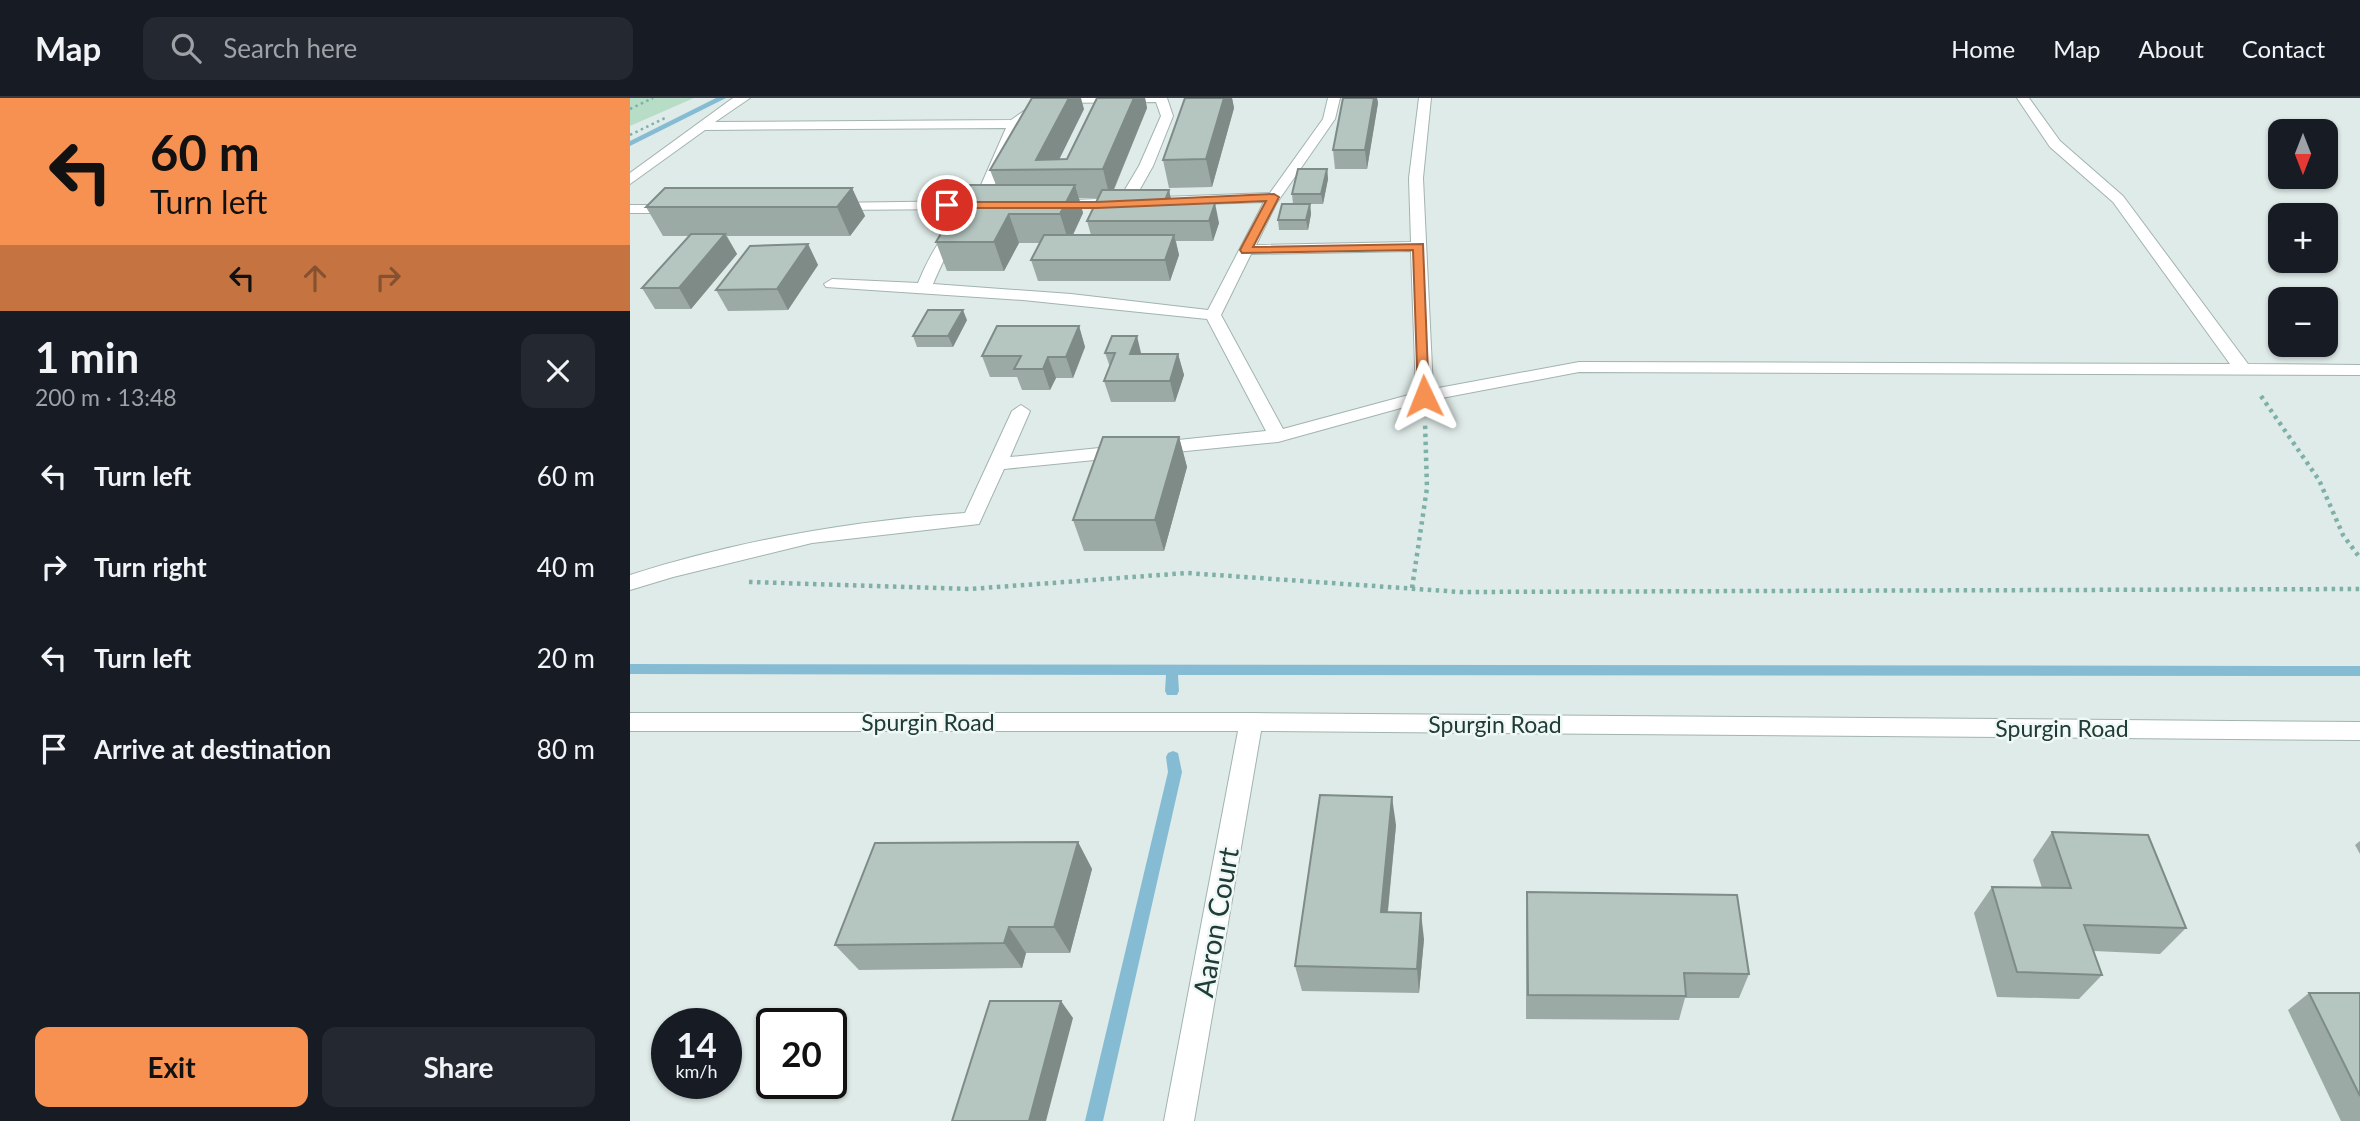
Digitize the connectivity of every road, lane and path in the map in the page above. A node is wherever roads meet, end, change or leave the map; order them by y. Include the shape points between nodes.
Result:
1 (653, 98) edge
2 (744, 98) edge
3 (1334, 98) edge
4 (1425, 98) edge
5 (2023, 98) edge
6 (630, 109) edge
7 (1014, 124) junction
8 (701, 126) junction
9 (630, 180) edge
10 (1274, 197) junction
11 (1124, 204) junction
12 (979, 205) junction
13 (1005, 205) edge
14 (1031, 205) edge
15 (810, 207) edge
16 (630, 209) edge
17 (686, 209) edge
18 (1419, 246) junction
19 (1246, 250) junction
20 (832, 284) dead end
21 (924, 287) junction
22 (1213, 315) junction
23 (2243, 370) junction
24 (2360, 370) edge
25 (1424, 396) junction
26 (1021, 411) dead end
27 (1278, 436) junction
28 (997, 464) junction
29 (2360, 558) edge
30 (739, 582) dead end
31 (630, 583) edge
32 (1412, 588) junction
33 (2360, 589) edge
34 (630, 722) edge
35 (1251, 722) junction
36 (2360, 730) edge
37 (1179, 1121) edge

1 - 6 path
2 - 8 street
3 - 10 street via 1329,119
4 - 18 street via 1416,178
5 - 23 street via 2055,145 2118,199
7 - 8 street
7 - 11 street via 1050,99 1161,98 1167,116
7 - 12 street
8 - 9 street
10 - 11 street
10 - 19 street
11 - 14 street
12 - 13 street
12 - 15 street
12 - 21 street via 957,226
16 - 17 street
18 - 19 street
18 - 25 street
19 - 22 street
20 - 21 street
21 - 22 street via 1121,302
22 - 27 street
23 - 24 street
23 - 25 street via 1580,367
23 - 29 path via 2319,480 2343,535
25 - 27 street
25 - 32 path via 1427,488
26 - 28 street
27 - 28 street
28 - 31 street via 972,519 812,537
30 - 32 path via 970,589 1187,573
32 - 33 path via 1460,592
34 - 35 street, Spurgin Road
35 - 36 street, Spurgin Road
35 - 37 street, Aaron Court

